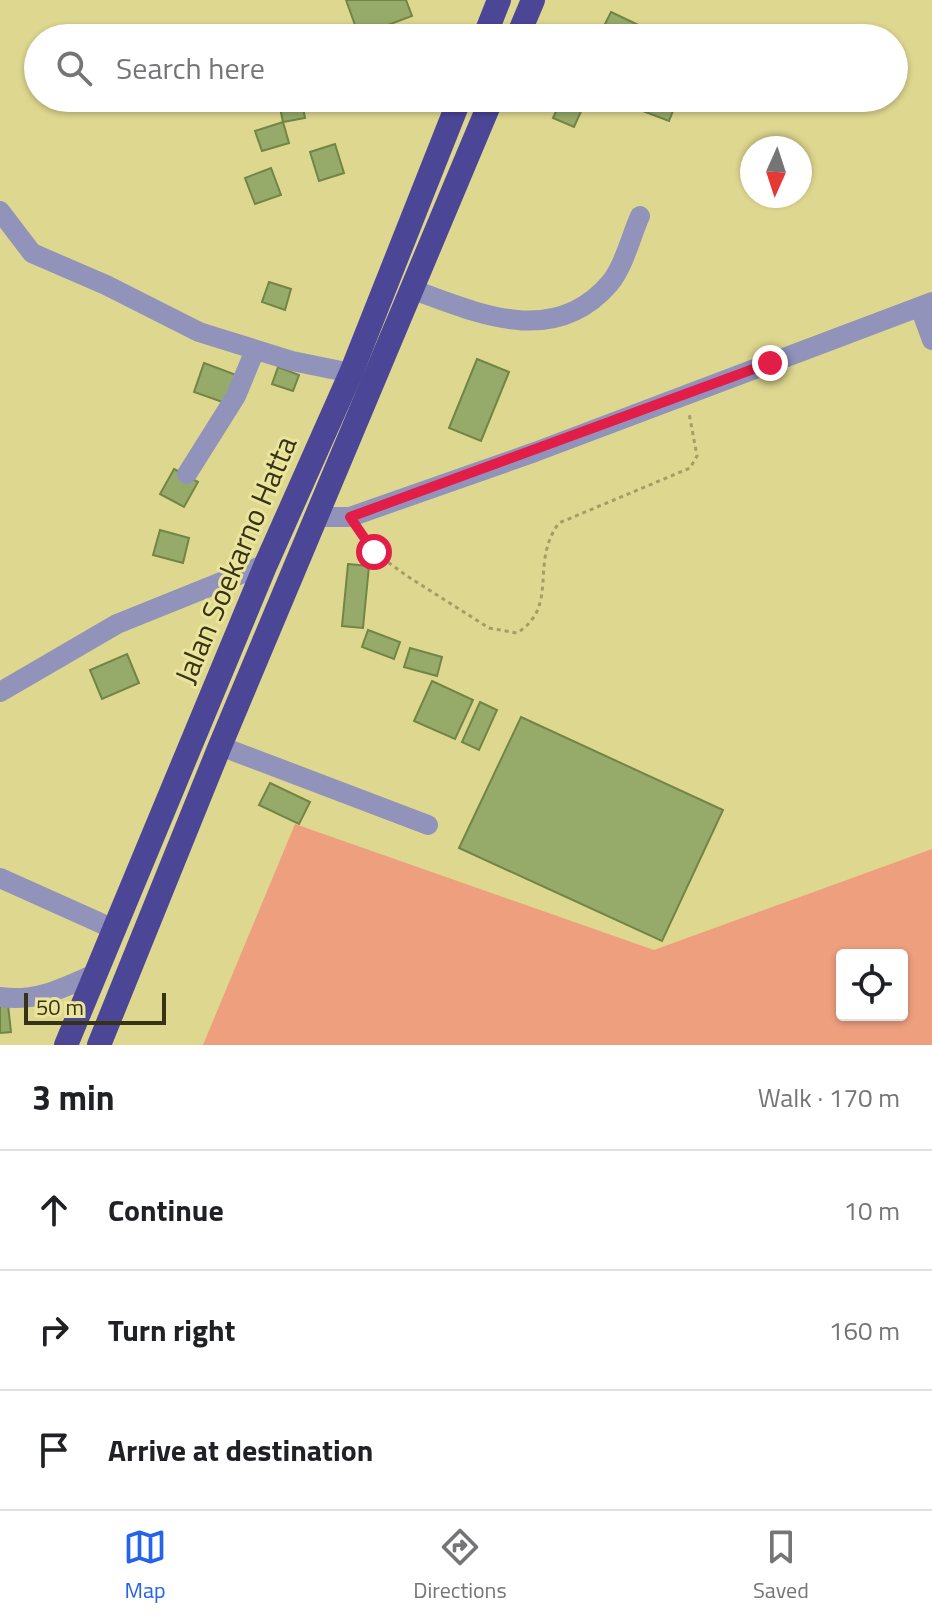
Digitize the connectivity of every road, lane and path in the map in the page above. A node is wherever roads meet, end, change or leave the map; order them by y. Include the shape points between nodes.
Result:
1 (499, 0) edge
2 (533, 0) edge
3 (490, 24) edge
4 (523, 24) edge
5 (454, 112) edge
6 (486, 112) edge
7 (0, 211) edge
8 (640, 216) dead end
9 (411, 289) junction
10 (926, 304) edge
11 (932, 340) edge
12 (255, 350) junction
13 (351, 373) junction
14 (686, 394) junction
15 (187, 474) dead end
16 (316, 517) junction
17 (350, 517) junction
18 (266, 564) junction
19 (0, 692) edge
20 (220, 746) junction
21 (428, 825) dead end
22 (0, 878) edge
23 (116, 930) junction
24 (92, 975) junction
25 (0, 997) edge
26 (66, 1045) edge
27 (99, 1045) edge

1 - 3 highway
2 - 4 highway
5 - 13 highway, Jalan Soekarno Hatta
6 - 9 highway, Jalan Soekarno Hatta
7 - 12 street via 32,253 199,332
8 - 9 street via 612,281 570,314 526,321 493,319
9 - 16 highway, Jalan Soekarno Hatta
10 - 11 street
10 - 14 street
12 - 13 street
12 - 15 street via 236,396
13 - 18 highway, Jalan Soekarno Hatta
14 - 17 street
14 - 17 path via 695,462 559,523 541,567 542,608 517,633 489,628 385,560
16 - 17 street
16 - 20 highway, Jalan Soekarno Hatta
18 - 19 street via 117,624
18 - 23 highway, Jalan Soekarno Hatta
20 - 21 street
20 - 27 highway, Jalan Soekarno Hatta
22 - 23 street
23 - 24 highway, Jalan Soekarno Hatta
24 - 25 street via 22,1001
24 - 26 highway, Jalan Soekarno Hatta

